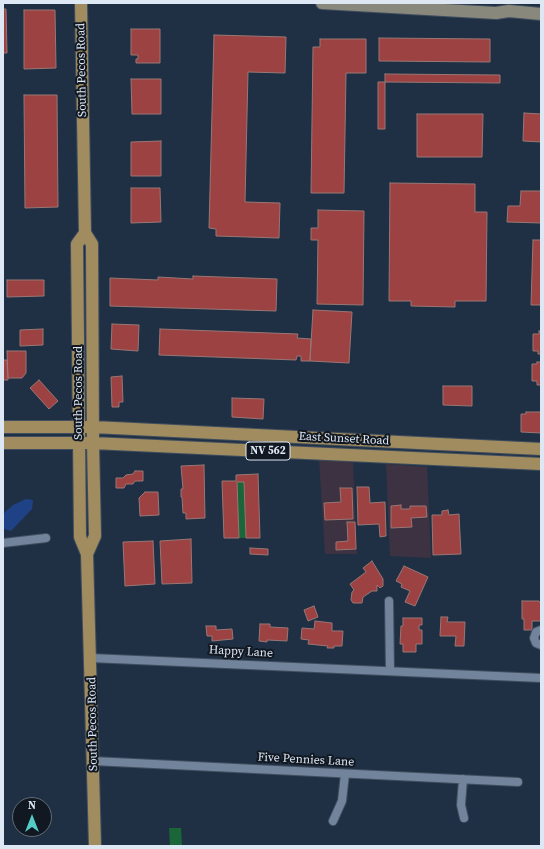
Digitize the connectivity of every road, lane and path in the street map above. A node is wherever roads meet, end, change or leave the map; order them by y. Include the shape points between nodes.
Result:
1 (81, 3) edge
2 (322, 3) edge
3 (509, 7) edge
4 (541, 14) edge
5 (85, 232) junction
6 (3, 427) edge
7 (80, 427) junction
8 (93, 427) junction
9 (296, 437) junction
10 (352, 439) junction
11 (3, 443) edge
12 (80, 443) junction
13 (93, 443) junction
14 (502, 447) junction
15 (541, 449) edge
16 (232, 450) junction
17 (304, 453) junction
18 (495, 462) junction
19 (508, 463) junction
20 (541, 464) edge
21 (46, 538) dead end
22 (3, 542) edge
23 (88, 554) junction
24 (389, 601) dead end
25 (541, 630) edge
26 (541, 645) edge
27 (91, 658) junction
28 (390, 671) junction
29 (541, 678) edge
30 (93, 761) junction
31 (345, 774) junction
32 (463, 779) junction
33 (518, 782) dead end
34 (464, 818) dead end
35 (333, 821) dead end
36 (96, 846) edge

1 - 5 main road, South Pecos Road
2 - 3 street via 496,13
3 - 4 street
5 - 7 main road, South Pecos Road via 78,244
5 - 8 main road, South Pecos Road via 92,244
6 - 7 main road, East Sunset Road / NV 562
7 - 8 main road, East Sunset Road / NV 562
7 - 12 main road, South Pecos Road
8 - 9 main road, East Sunset Road / NV 562
8 - 13 main road, South Pecos Road
9 - 10 main road, East Sunset Road / NV 562
9 - 16 main road via 294,440 279,444 243,444 235,446
10 - 14 main road, East Sunset Road / NV 562
10 - 17 main road via 344,443 306,446
11 - 12 main road, East Sunset Road / NV 562
12 - 13 main road, East Sunset Road / NV 562
12 - 23 main road, South Pecos Road via 80,537
13 - 16 main road, East Sunset Road / NV 562
13 - 23 main road, South Pecos Road via 95,536
14 - 15 main road, East Sunset Road / NV 562
14 - 18 main road
14 - 19 main road
16 - 17 main road, East Sunset Road / NV 562
17 - 18 main road, East Sunset Road / NV 562
18 - 19 main road, East Sunset Road / NV 562
19 - 20 main road, East Sunset Road / NV 562
21 - 22 street
23 - 27 main road, South Pecos Road
24 - 28 street
25 - 26 street via 536,632 534,638 536,643
27 - 28 street, Happy Lane
27 - 30 main road, South Pecos Road
28 - 29 street, Happy Lane
30 - 31 street, Five Pennies Lane
30 - 36 main road, South Pecos Road
31 - 32 street, Five Pennies Lane
31 - 35 street via 342,801
32 - 33 street, Five Pennies Lane
32 - 34 street via 461,805

